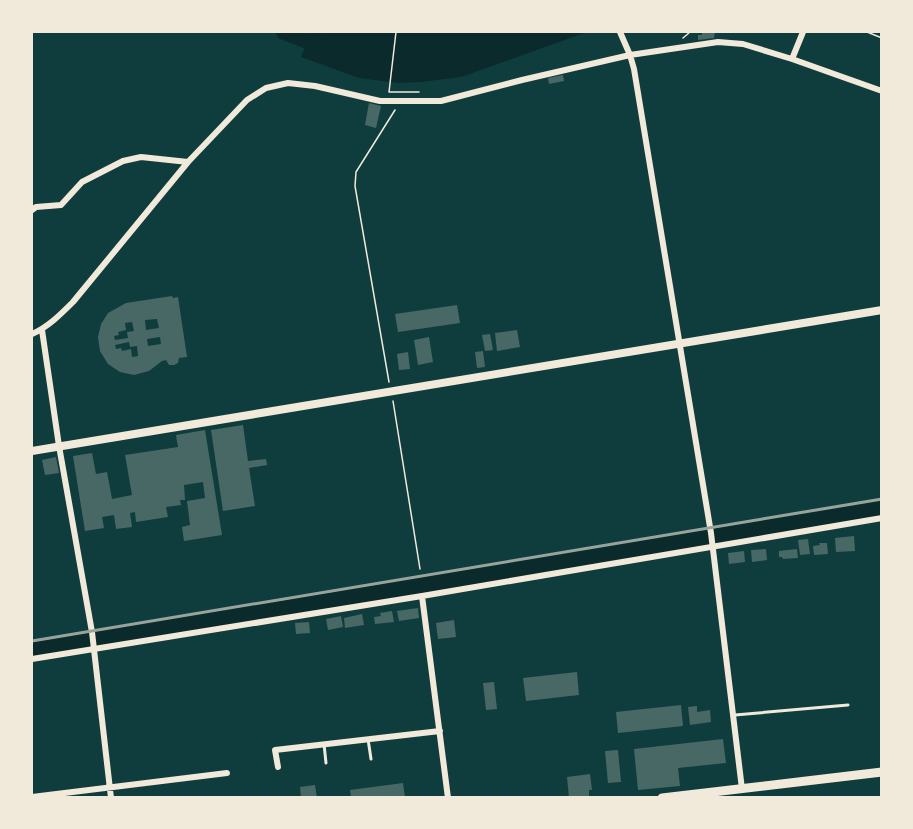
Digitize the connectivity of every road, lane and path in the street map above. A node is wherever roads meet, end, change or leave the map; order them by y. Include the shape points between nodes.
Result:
1 (396, 32) edge
2 (620, 32) edge
3 (803, 32) edge
4 (867, 32) edge
5 (882, 38) edge
6 (630, 55) junction
7 (792, 58) junction
8 (389, 89) dead end
9 (882, 91) edge
10 (396, 102) junction
11 (188, 162) junction
12 (32, 210) edge
13 (882, 310) edge
14 (42, 330) junction
15 (32, 334) edge
16 (679, 343) junction
17 (391, 391) junction
18 (59, 446) junction
19 (32, 451) edge
20 (882, 518) edge
21 (712, 546) junction
22 (420, 569) dead end
23 (422, 596) junction
24 (93, 649) junction
25 (32, 659) edge
26 (848, 705) dead end
27 (733, 715) junction
28 (440, 731) junction
29 (368, 739) junction
30 (324, 744) junction
31 (371, 759) dead end
32 (326, 763) dead end
33 (278, 767) dead end
34 (882, 772) edge
35 (228, 773) dead end
36 (109, 787) junction
37 (742, 789) junction
38 (32, 796) edge
39 (111, 798) edge
40 (448, 798) edge
41 (662, 798) edge

1 - 8 path
2 - 6 street
3 - 7 street
4 - 5 path
6 - 7 street via 718,42 743,44
6 - 10 street via 441,101
6 - 16 street
7 - 9 street
10 - 11 street via 315,86 288,84 266,88 247,100
10 - 17 path via 396,109 357,172 356,186
11 - 12 street via 141,157 123,161 82,182 61,205
11 - 14 street via 73,302
13 - 16 main road
14 - 15 street
14 - 18 street
16 - 17 main road
16 - 21 street
17 - 18 main road
17 - 22 path
18 - 19 main road
18 - 24 street
20 - 21 street
21 - 23 street
21 - 27 street
23 - 24 street
23 - 28 street
24 - 25 street
24 - 36 street
26 - 27 lane
27 - 37 street
28 - 29 street
28 - 40 street
29 - 30 street
29 - 31 lane
30 - 32 lane
30 - 33 street via 275,750
34 - 37 highway
35 - 36 street
36 - 38 street
36 - 39 street
37 - 41 highway

